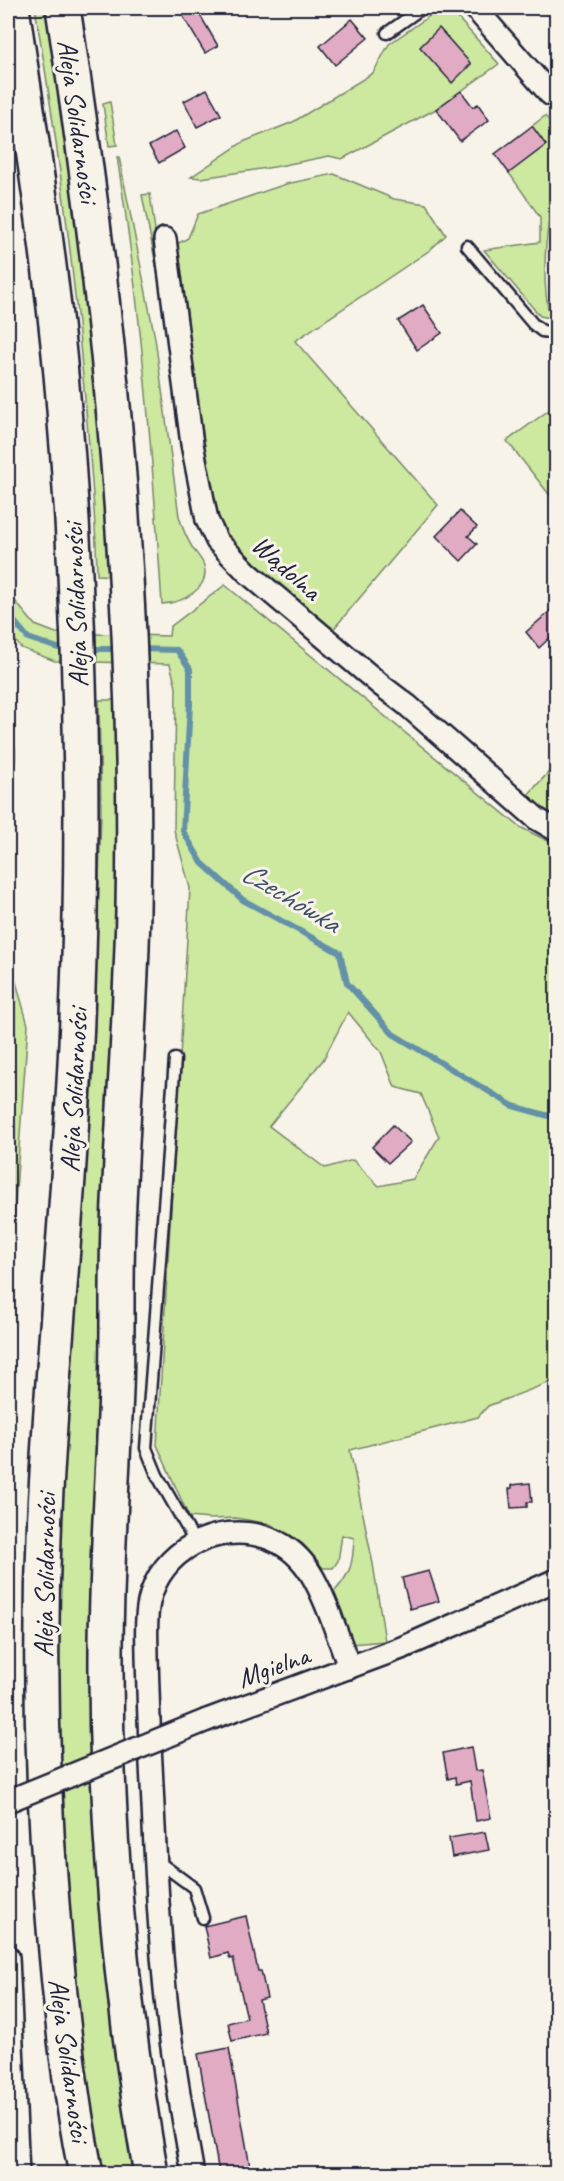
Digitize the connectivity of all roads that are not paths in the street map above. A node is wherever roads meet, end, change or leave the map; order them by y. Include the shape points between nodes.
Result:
1 (12, 8) edge
2 (63, 8) edge
3 (422, 8) edge
4 (475, 8) edge
5 (387, 33) dead end
6 (550, 93) dead end
7 (165, 239) dead end
8 (467, 246) dead end
9 (556, 333) edge
10 (556, 830) edge
11 (175, 1059) dead end
12 (195, 1542) junction
13 (556, 1580) edge
14 (349, 1668) junction
15 (8, 1801) edge
16 (155, 1860) junction
17 (203, 1918) dead end
18 (8, 1957) edge
19 (18, 2174) edge
20 (87, 2174) edge
21 (151, 2174) edge
22 (193, 2174) edge

1 - 20 main road, Aleja Solidarności via 46,239 63,397 80,721 77,1020 45,1500 42,1670 45,1815 57,1970
2 - 21 main road, Aleja Solidarności via 106,340 124,548 132,730 131,988 118,1223 116,1391 105,1652 109,1809 117,1910
3 - 5 lane
4 - 6 street
7 - 10 street, Wądolna via 192,444 207,520 217,540 248,573 537,819
8 - 9 lane via 533,324 542,331
11 - 12 lane via 146,1448
12 - 14 street via 234,1532 255,1534 286,1547 304,1562 316,1580
12 - 16 street via 165,1568 149,1601 148,1704
13 - 14 street, Mgielna
14 - 15 street, Mgielna, bridge via 207,1720
16 - 17 lane via 194,1888
16 - 22 street via 167,2010
18 - 19 street

